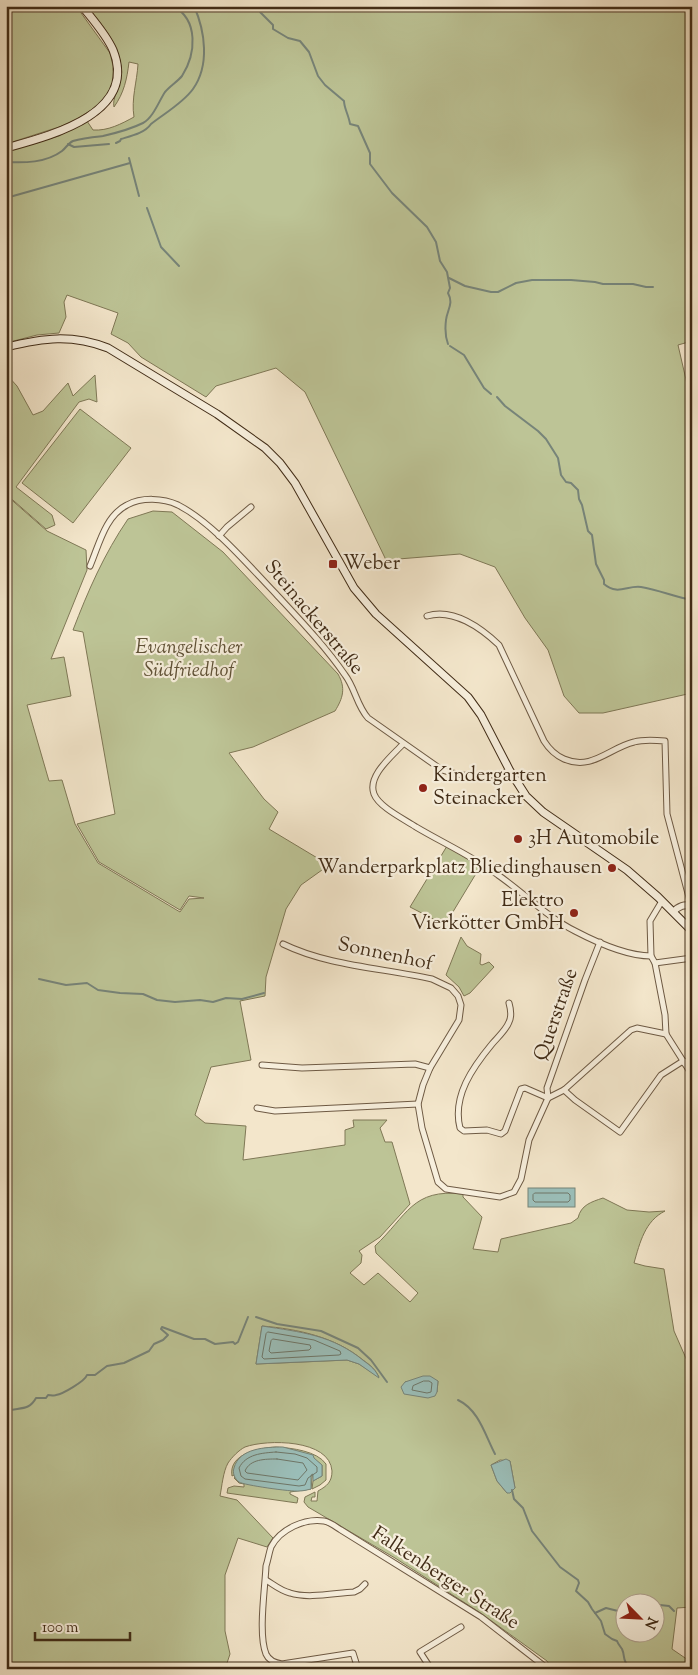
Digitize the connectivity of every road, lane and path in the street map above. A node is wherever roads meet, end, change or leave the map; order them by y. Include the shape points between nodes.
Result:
1 (82, 6) edge
2 (6, 148) edge
3 (6, 347) edge
4 (251, 507) dead end
5 (219, 536) junction
6 (90, 566) dead end
7 (427, 616) dead end
8 (403, 744) junction
9 (510, 771) junction
10 (662, 901) junction
11 (690, 906) edge
12 (673, 912) junction
13 (692, 931) edge
14 (600, 942) junction
15 (283, 944) dead end
16 (651, 956) junction
17 (692, 958) edge
18 (655, 963) junction
19 (509, 1003) dead end
20 (666, 1034) junction
21 (692, 1058) edge
22 (683, 1062) junction
23 (262, 1065) dead end
24 (430, 1068) junction
25 (692, 1075) edge
26 (564, 1090) junction
27 (548, 1098) junction
28 (418, 1104) junction
29 (258, 1108) dead end
30 (441, 1187) joint
31 (266, 1580) junction
32 (365, 1584) dead end
33 (461, 1626) dead end
34 (358, 1669) edge
35 (431, 1669) edge
36 (548, 1669) edge

1 - 2 main road via 114,54 117,73 111,96 98,110 71,126
3 - 9 main road via 70,338 108,348 218,414 265,448 295,483 354,588 376,614 468,697
4 - 5 street
5 - 6 street, Steinackerstraße via 176,504 154,500 134,502 112,518
5 - 8 street, Steinackerstraße via 292,611 346,675 363,713
7 - 11 street via 442,614 461,618 499,645 544,741 564,758 582,763 635,741 665,741 667,814
8 - 9 street, Steinackerstraße via 442,770 455,774 482,777
8 - 14 street via 374,779 373,792 380,803 497,874 553,918
9 - 10 main road via 534,804 627,870
10 - 12 main road
10 - 16 street via 650,921
11 - 12 street via 678,907
12 - 13 main road
14 - 16 street
14 - 27 street, Querstraße via 547,1088
15 - 24 street, Sonnenhof via 332,960 432,979 450,988 459,998 460,1016
16 - 18 street
17 - 18 street
18 - 20 street
19 - 27 street via 511,1015 508,1025 477,1063 462,1091 460,1130 487,1130 501,1134 521,1089
20 - 22 street
20 - 26 street via 637,1028 631,1030
21 - 22 street
22 - 25 street
22 - 26 street via 661,1075 620,1132
23 - 24 street via 302,1068 415,1064
24 - 28 street, Sonnenhof
26 - 27 street
27 - 30 street, Querstraße via 529,1140 521,1179 514,1192 500,1197
28 - 29 street via 275,1111
28 - 30 street, Sonnenhof via 424,1137
31 - 32 street via 291,1594 302,1595 354,1592
31 - 34 street via 263,1636 268,1658 282,1664 353,1654
31 - 36 street, Falkenberger Straße via 268,1555 277,1540 298,1524 321,1521 332,1524 482,1617
33 - 35 street via 420,1652

